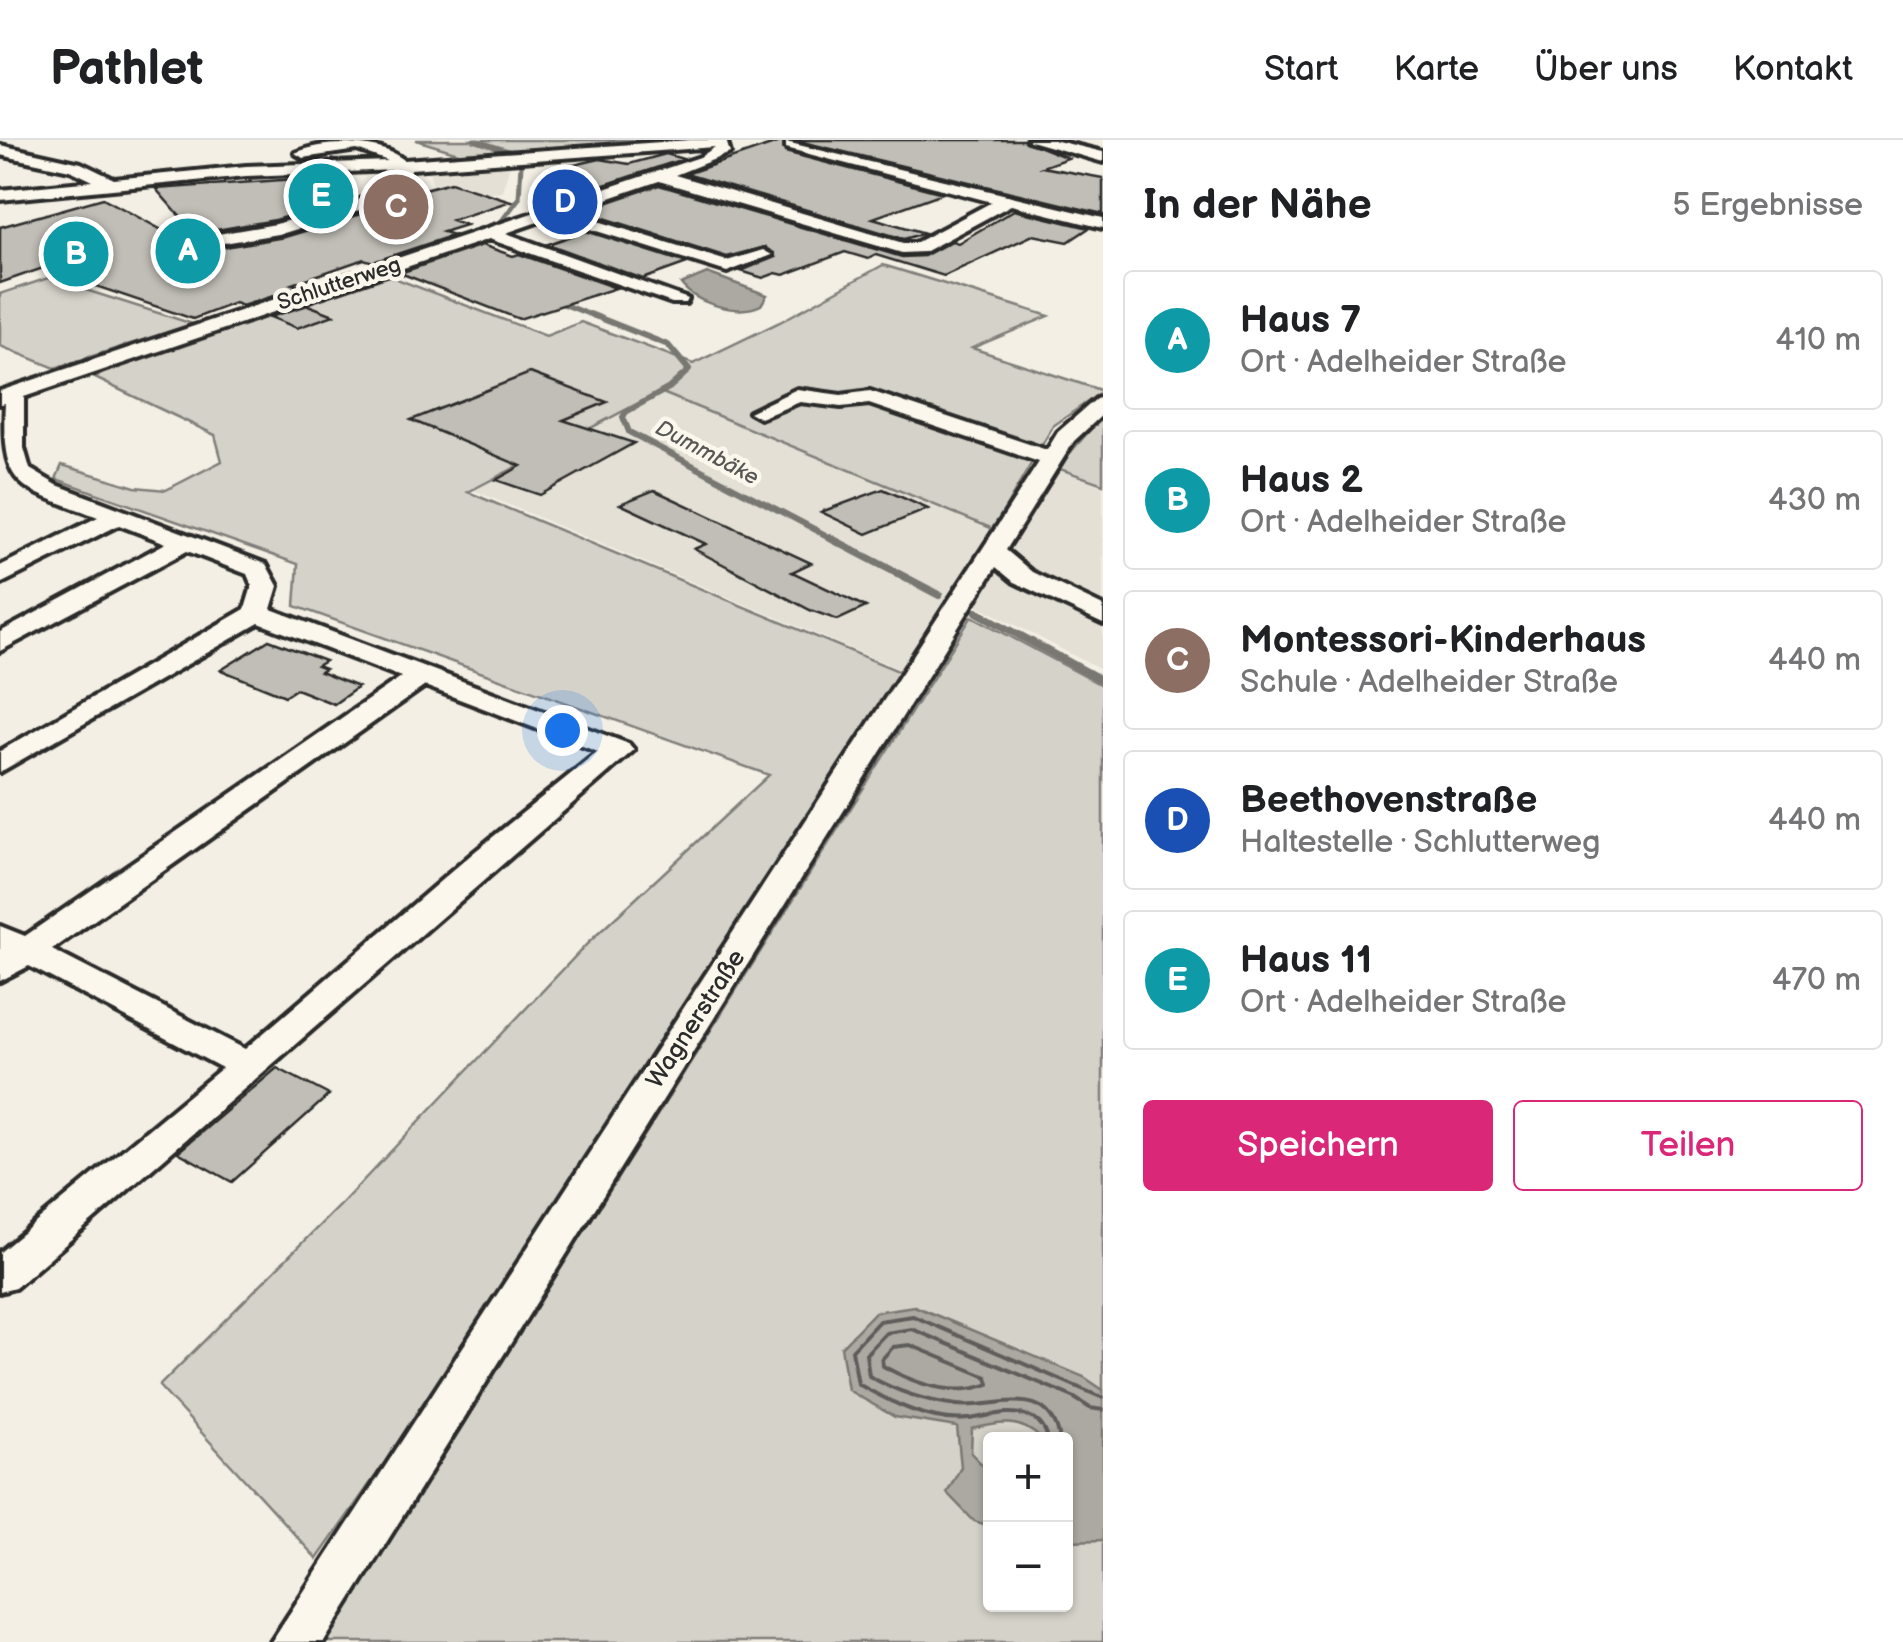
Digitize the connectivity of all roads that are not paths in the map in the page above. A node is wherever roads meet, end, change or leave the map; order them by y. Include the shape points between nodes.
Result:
1 (740, 140) edge
2 (1035, 140) edge
3 (718, 142) junction
4 (791, 145) dead end
5 (0, 150) edge
6 (1103, 156) edge
7 (398, 163) junction
8 (92, 172) junction
9 (660, 176) junction
10 (114, 185) junction
11 (0, 194) edge
12 (1007, 201) junction
13 (554, 212) junction
14 (1103, 224) edge
15 (489, 234) junction
16 (224, 238) dead end
17 (762, 255) dead end
18 (679, 299) dead end
19 (5, 396) edge
20 (1103, 402) edge
21 (760, 412) dead end
22 (1052, 460) junction
23 (118, 516) junction
24 (186, 542) junction
25 (994, 552) junction
26 (0, 576) edge
27 (258, 613) junction
28 (1103, 616) edge
29 (0, 643) edge
30 (421, 676) junction
31 (0, 763) edge
32 (9, 953) edge
33 (248, 1066) junction
34 (0, 1276) edge
35 (296, 1642) edge

1 - 3 street
2 - 6 street
3 - 7 street
3 - 9 street, Schlutterweg via 722,153
4 - 12 street
5 - 8 street
7 - 8 street via 378,145 360,143
7 - 10 street
7 - 16 street via 404,192
8 - 10 street
9 - 12 street via 902,248 918,248
9 - 13 street, Schlutterweg
10 - 11 street
12 - 14 street
13 - 15 street, Schlutterweg
13 - 17 street via 727,268
15 - 18 street
15 - 19 street, Schlutterweg
19 - 23 street via 16,401 13,448 20,472
20 - 22 street, Wagnerstraße via 1066,436
21 - 22 street via 797,395 870,398
22 - 25 street, Wagnerstraße
23 - 24 street
23 - 26 street
24 - 27 street via 257,568 265,586
24 - 29 street
25 - 28 street via 1023,578
25 - 35 street, Wagnerstraße
27 - 30 street
27 - 31 street
30 - 32 street
30 - 33 street via 619,750
32 - 33 street
33 - 34 street

